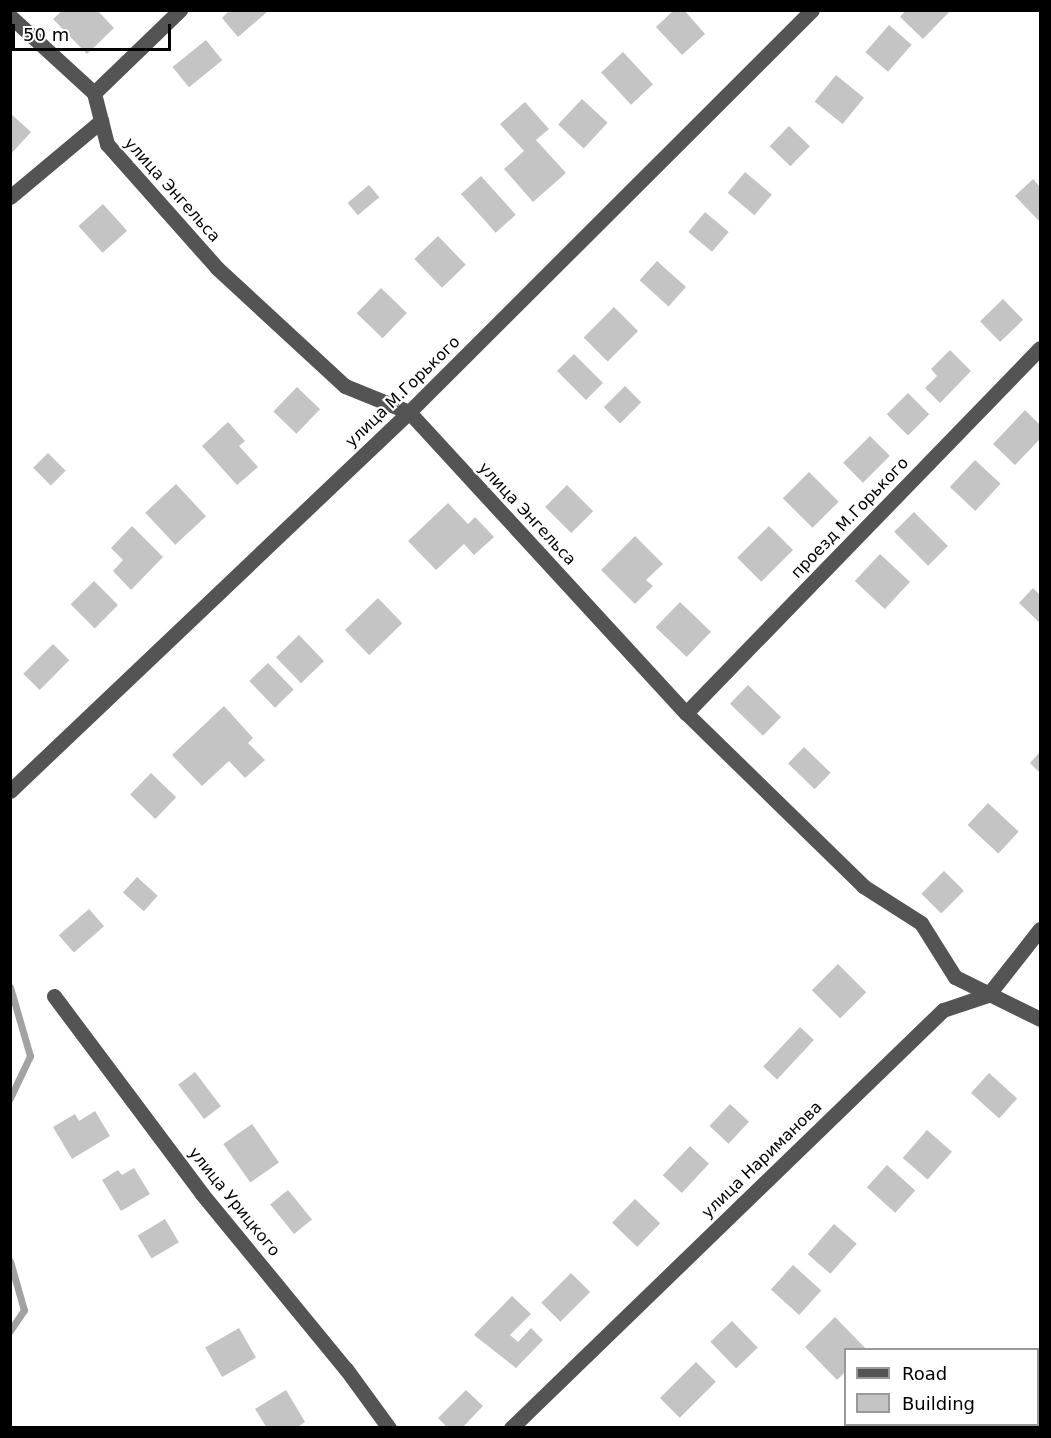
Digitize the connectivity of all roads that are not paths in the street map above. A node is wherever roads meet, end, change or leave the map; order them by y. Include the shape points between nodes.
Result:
1 (180, 10) edge
2 (812, 10) edge
3 (10, 16) edge
4 (94, 93) junction
5 (101, 121) junction
6 (10, 197) edge
7 (1041, 348) edge
8 (410, 412) junction
9 (686, 713) junction
10 (10, 791) edge
11 (1041, 929) edge
12 (988, 995) junction
13 (54, 996) dead end
14 (1041, 1019) edge
15 (389, 1428) edge
16 (511, 1428) edge

1 - 4 street
2 - 8 street, улица М.Горького
3 - 4 street
4 - 5 street, улица Энгельса
5 - 6 street
5 - 8 street, улица Энгельса via 107,144 218,268 345,386
7 - 9 street, проезд М.Горького
8 - 9 street, улица Энгельса
8 - 10 street, улица М.Горького
9 - 12 street, улица Энгельса via 863,886 921,922 955,977
11 - 12 street
12 - 14 street, улица Энгельса
12 - 16 street, улица Нариманова via 943,1010
13 - 15 street, улица Урицкого via 202,1194 346,1369

